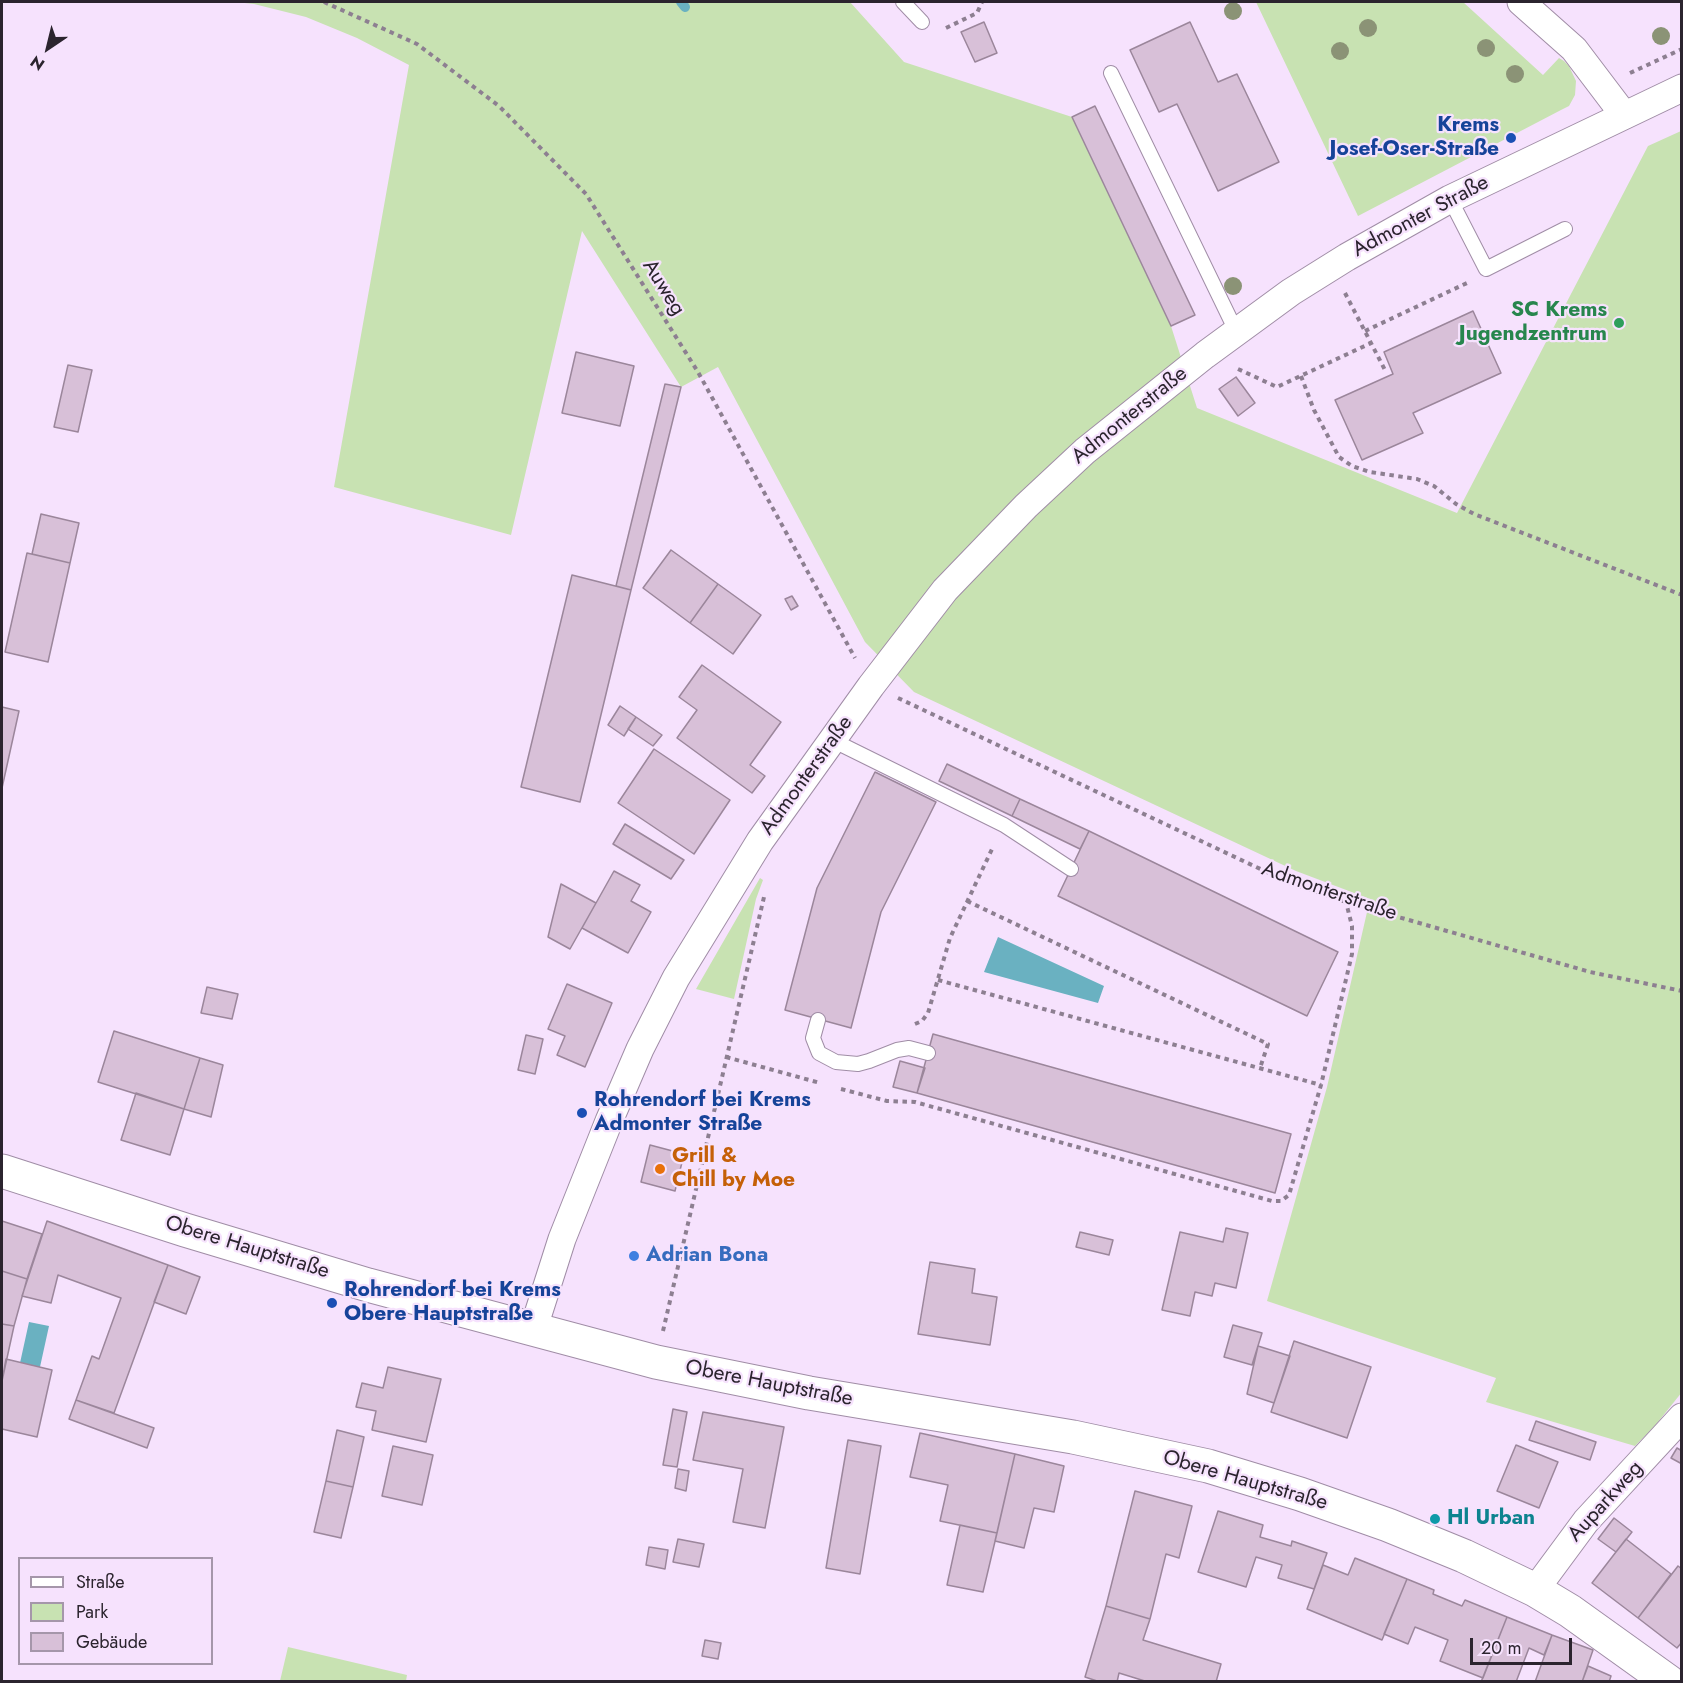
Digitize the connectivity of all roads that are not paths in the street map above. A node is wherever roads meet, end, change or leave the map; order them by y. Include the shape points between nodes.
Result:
1 (903, 2) edge
2 (1521, 2) edge
3 (922, 22) road end
4 (1111, 73) dead end
5 (1682, 88) edge
6 (1624, 115) junction
7 (1450, 199) junction
8 (1564, 229) dead end
9 (1236, 331) junction
10 (832, 740) junction
11 (1071, 869) dead end
12 (818, 1020) dead end
13 (928, 1053) dead end
14 (2, 1171) edge
15 (532, 1330) junction
16 (1682, 1418) edge
17 (1535, 1590) junction
18 (1669, 1682) edge

1 - 3 lane
2 - 6 street via 1574,49
4 - 9 lane
5 - 6 street, Admonter Straße
6 - 7 street, Admonter Straße
7 - 8 lane via 1486,269
7 - 9 street, Admonter Straße via 1347,257
9 - 10 street, Admonterstraße via 1085,451 1026,506 945,590
10 - 11 lane via 908,783 1004,825
10 - 15 street, Admonterstraße via 760,841 676,978 605,1132 562,1239
12 - 13 lane via 813,1038 819,1053 836,1062 858,1064 909,1048
14 - 15 main road, Obere Hauptstraße via 368,1285
15 - 17 main road, Obere Hauptstraße via 656,1362 809,1393 1073,1437 1208,1466 1388,1525
16 - 17 street, Auparkweg via 1586,1521
17 - 18 main road, Obere Hauptstraße

